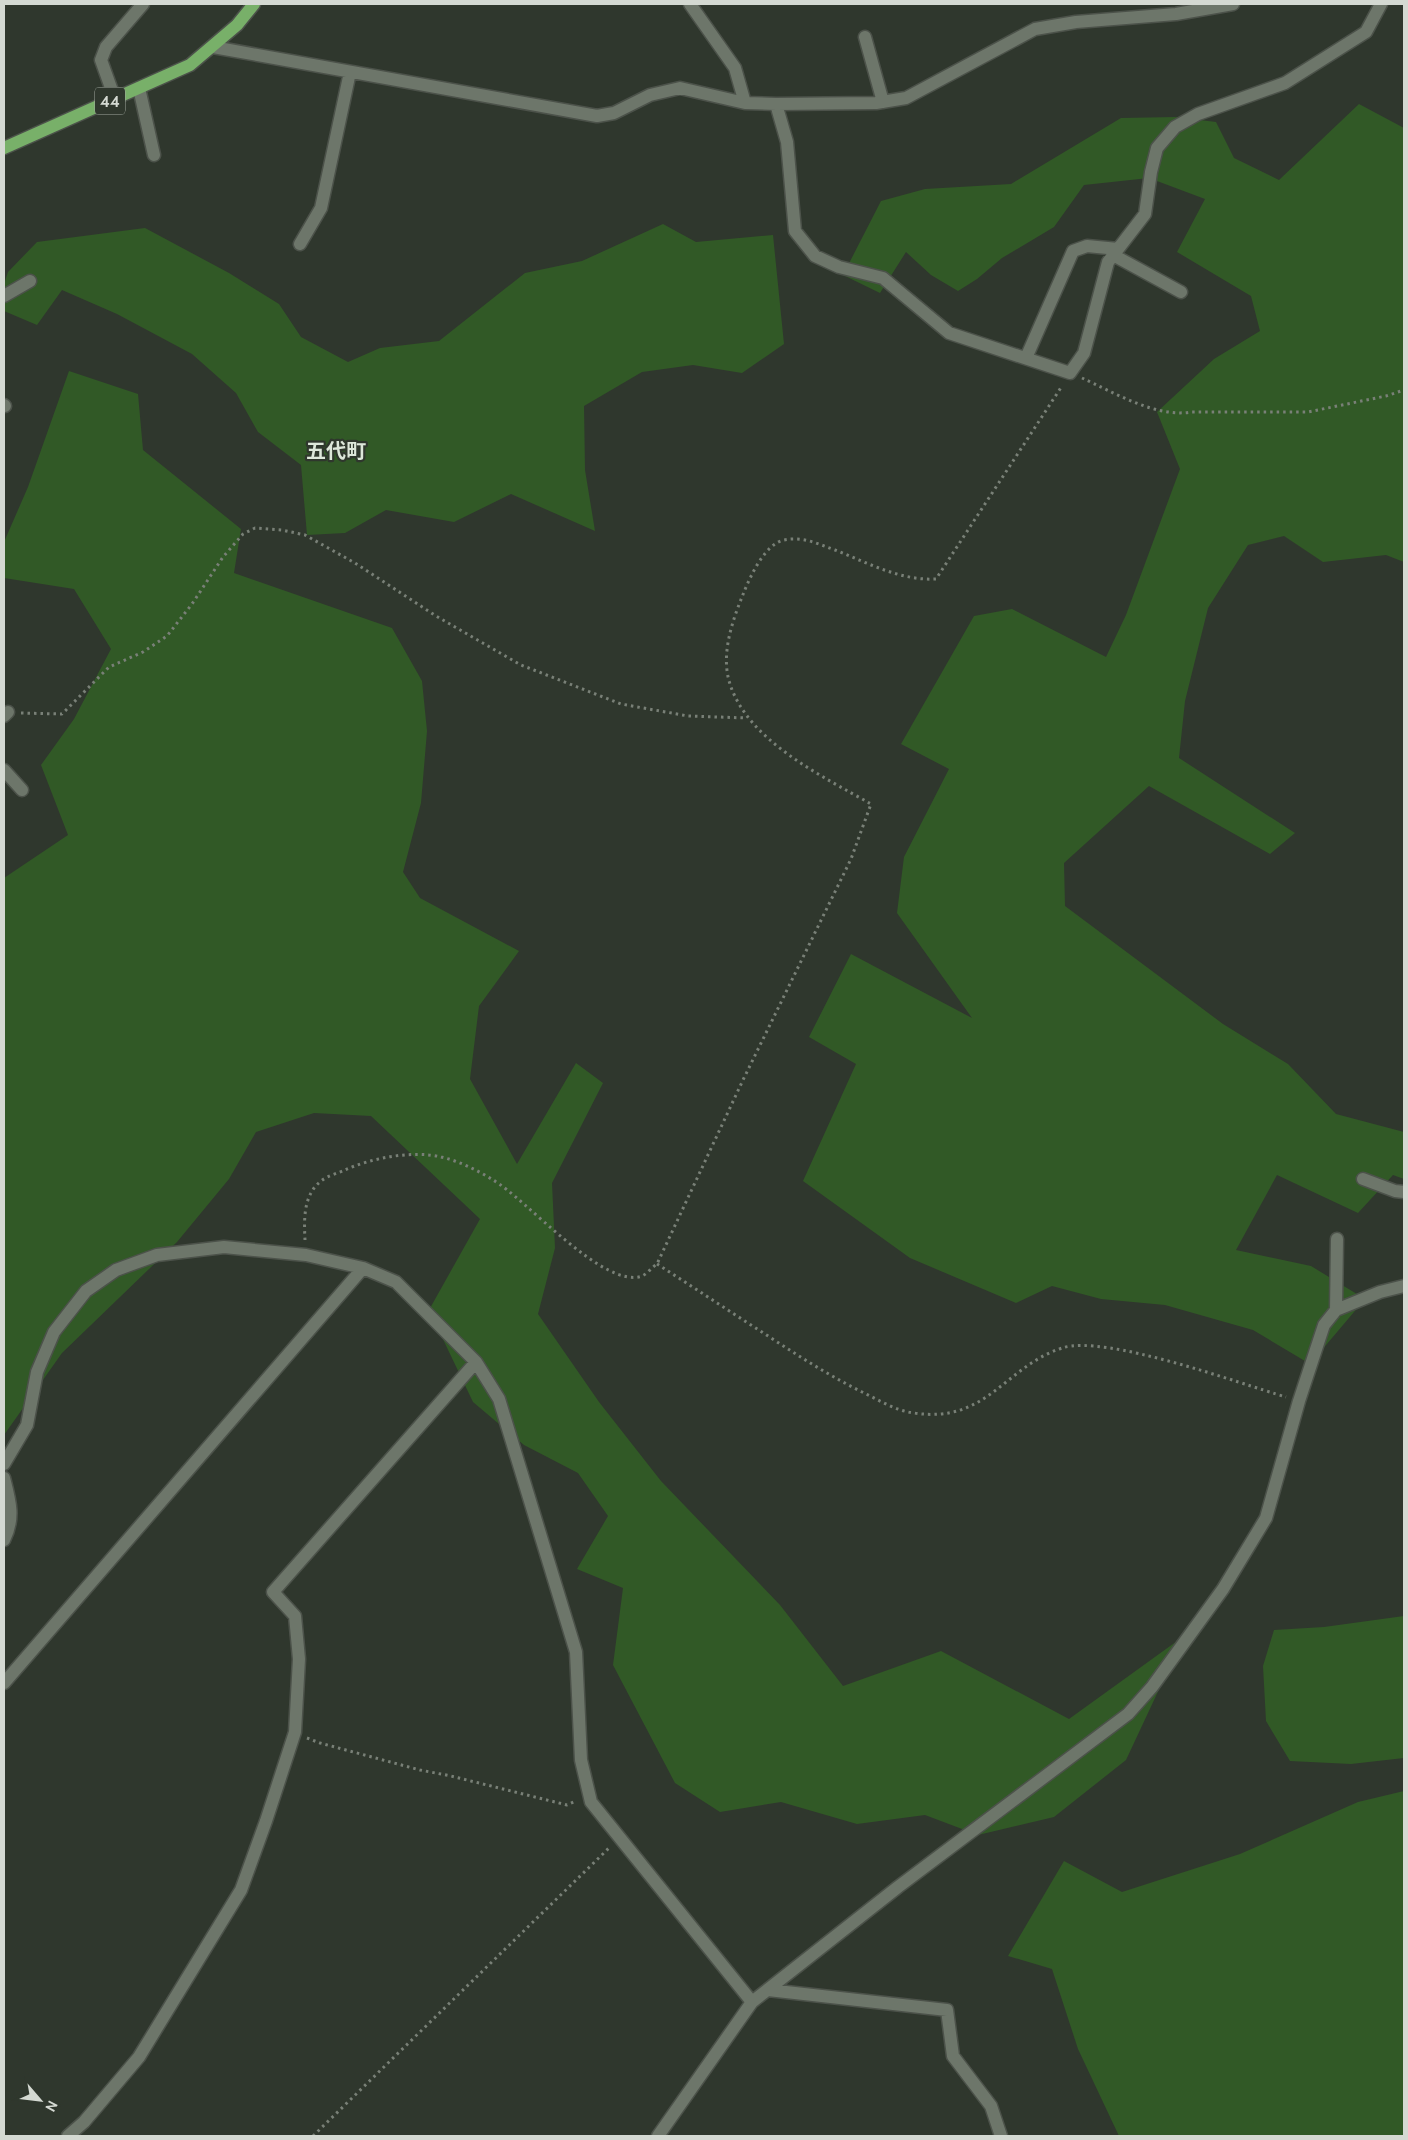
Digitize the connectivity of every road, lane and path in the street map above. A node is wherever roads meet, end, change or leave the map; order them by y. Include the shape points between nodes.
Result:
1 (143, 4) edge
2 (254, 4) edge
3 (690, 4) edge
4 (1234, 4) edge
5 (1382, 4) edge
6 (865, 37) dead end
7 (213, 47) junction
8 (350, 72) junction
9 (140, 88) junction
10 (115, 99) junction
11 (883, 102) junction
12 (745, 103) junction
13 (776, 104) junction
14 (4, 148) edge
15 (154, 155) dead end
16 (300, 244) dead end
17 (1116, 252) junction
18 (30, 281) dead end
19 (1181, 292) dead end
20 (4, 296) edge
21 (1026, 358) junction
22 (1070, 373) junction
23 (1404, 390) edge
24 (6, 714) edge
25 (747, 718) junction
26 (4, 770) edge
27 (22, 790) dead end
28 (1363, 1179) dead end
29 (1404, 1192) edge
30 (1337, 1239) dead end
31 (306, 1255) junction
32 (656, 1264) junction
33 (364, 1268) junction
34 (1404, 1286) edge
35 (1336, 1310) junction
36 (476, 1362) junction
37 (1299, 1401) junction
38 (4, 1464) edge
39 (4, 1478) edge
40 (4, 1540) edge
41 (4, 1683) edge
42 (295, 1732) junction
43 (588, 1796) junction
44 (620, 1837) junction
45 (768, 1990) junction
46 (752, 2002) junction
47 (68, 2136) edge
48 (313, 2136) edge
49 (658, 2136) edge
50 (1001, 2136) edge

1 - 10 street via 106,47 101,60
2 - 7 main road, 44 via 237,26
3 - 12 street via 735,68
4 - 11 street via 1176,14 1076,22 1034,29 906,98
5 - 17 street via 1366,32 1285,83 1198,114 1175,127 1157,148 1144,214
6 - 11 street
7 - 8 street
7 - 9 main road, 44 via 190,65
8 - 12 street via 597,116 614,112 650,95 680,88
8 - 16 street via 321,208
9 - 10 main road, 44
9 - 15 street
10 - 14 main road, 44
11 - 13 street
12 - 13 street
13 - 21 street via 787,142 795,231 815,256 840,267 883,278 948,333
17 - 19 street
17 - 21 street via 1086,246 1074,251
17 - 22 street via 1108,262 1084,353
18 - 20 street
21 - 22 street
22 - 23 path via 1144,406 1180,414 1308,412
22 - 25 path via 936,579 904,577 803,538 783,540 771,546 746,587 732,622 727,660 729,684
24 - 25 path via 62,714 109,667 143,652 167,636 224,557 243,534 255,528 305,535 521,665 620,704 688,716
25 - 32 path via 810,769 871,804 851,859
26 - 27 street
28 - 29 street
30 - 35 street
31 - 32 path via 305,1210 321,1180 382,1157 408,1156 440,1157 470,1167 495,1181 603,1268 627,1277 642,1276
31 - 33 street
31 - 38 street via 224,1247 157,1255 116,1270 86,1291 54,1332 37,1372 27,1425
32 - 37 path via 832,1377 894,1407 914,1413 955,1413 987,1398 1036,1358 1064,1347 1087,1346 1149,1357
33 - 36 street via 396,1282
33 - 41 street
34 - 35 street
35 - 37 street via 1324,1326
36 - 42 street via 273,1592 296,1616 299,1659
36 - 43 street via 499,1398 576,1652 581,1760
37 - 45 street via 1266,1518 1223,1589 1152,1687 1128,1714 898,1887
39 - 40 street via 12,1506 10,1528
42 - 43 path via 320,1743 420,1770 567,1805
42 - 47 street via 241,1890 140,2057
43 - 44 street
44 - 46 street
44 - 48 path
45 - 46 street
45 - 50 street via 947,2010 953,2056 991,2106
46 - 49 street

